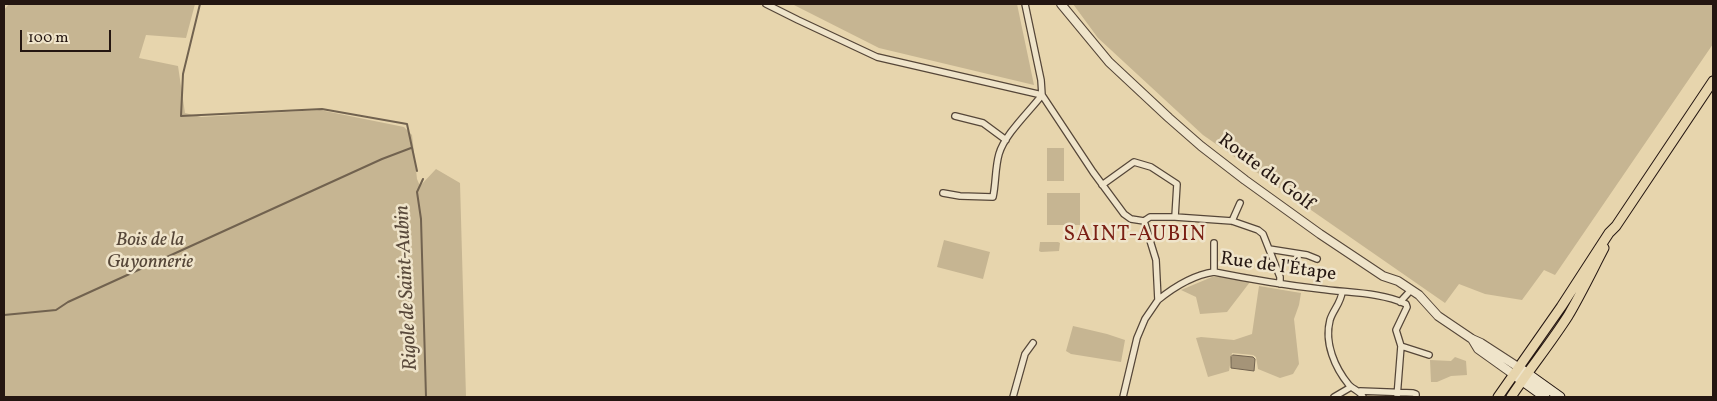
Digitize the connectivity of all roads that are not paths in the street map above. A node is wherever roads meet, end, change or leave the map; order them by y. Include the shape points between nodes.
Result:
1 (766, 4) edge
2 (1025, 4) edge
3 (1061, 4) edge
4 (1713, 81) edge
5 (1042, 95) junction
6 (955, 116) dead end
7 (1006, 140) junction
8 (1102, 185) junction
9 (943, 193) dead end
10 (1240, 203) dead end
11 (1175, 217) junction
12 (1144, 221) junction
13 (1232, 221) junction
14 (1616, 226) junction
15 (1214, 243) dead end
16 (1269, 249) junction
17 (1317, 258) dead end
18 (1214, 272) junction
19 (1280, 284) junction
20 (1410, 290) junction
21 (1342, 292) junction
22 (1158, 300) junction
23 (1400, 302) junction
24 (1033, 343) dead end
25 (1402, 346) junction
26 (1429, 355) dead end
27 (1516, 371) junction
28 (1525, 378) junction
29 (1351, 387) junction
30 (1362, 394) edge
31 (1397, 395) edge
32 (1013, 397) edge
33 (1124, 397) edge
34 (1334, 397) edge
35 (1416, 397) edge
36 (1498, 397) edge
37 (1511, 397) edge
38 (1545, 397) edge
39 (1560, 397) edge

1 - 5 street via 877,57
2 - 5 street
3 - 20 street, Route du Golf via 1109,62 1201,146 1343,250
4 - 14 main road
5 - 7 street
5 - 8 street
6 - 7 street via 983,123
7 - 9 street via 999,155 993,197
8 - 11 street via 1134,162 1151,167 1177,184
8 - 12 street via 1124,214
10 - 13 street
11 - 12 street via 1150,217
11 - 13 street
12 - 22 street via 1156,260
13 - 16 street via 1260,231
14 - 27 main road
14 - 28 main road via 1567,318
15 - 18 street
16 - 17 street
16 - 19 street
18 - 19 street, Rue de l'Étape
18 - 22 street, Rue de l'Étape via 1180,284
19 - 21 street, Rue de l'Étape
20 - 23 street
20 - 27 street, Route du Golf via 1438,316 1472,339 1478,349
21 - 23 street, Rue de l'Étape
21 - 29 street via 1330,320 1328,342
22 - 33 street via 1137,338
23 - 25 street via 1407,307 1396,330
24 - 32 street via 1025,354
25 - 26 street
25 - 31 street
27 - 28 main road, Route du Golf
27 - 36 main road
28 - 37 main road
28 - 38 main road, Route du Golf via 1530,387
28 - 39 main road
29 - 30 street
29 - 34 street
30 - 31 street
31 - 35 street via 1413,393

